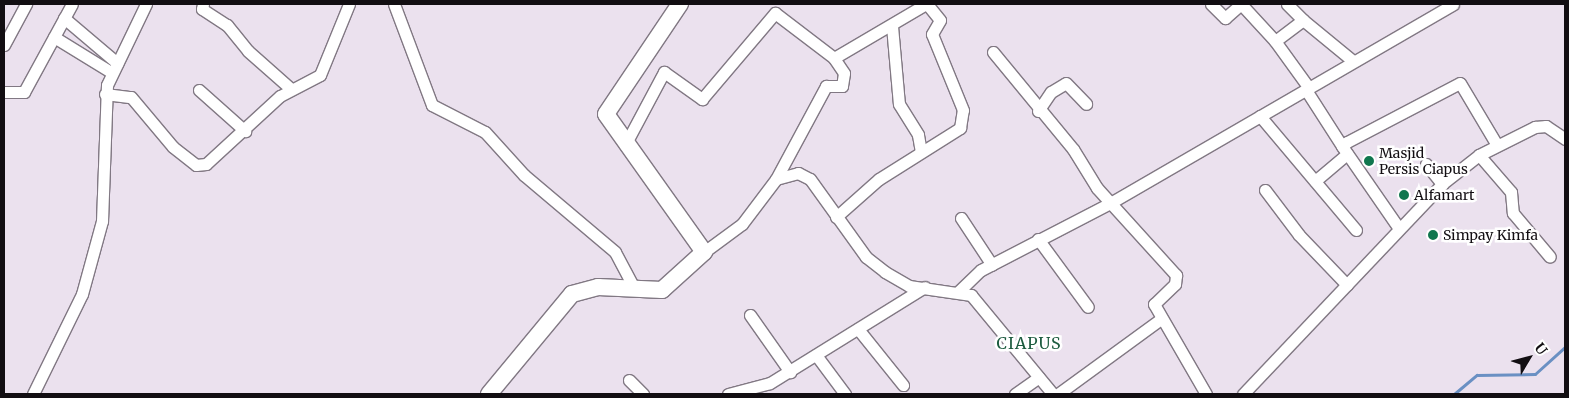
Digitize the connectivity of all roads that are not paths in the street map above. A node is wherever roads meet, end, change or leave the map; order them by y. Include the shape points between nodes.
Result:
1 (26, 4) edge
2 (72, 4) edge
3 (146, 4) edge
4 (202, 4) edge
5 (348, 4) edge
6 (394, 4) edge
7 (680, 4) edge
8 (927, 4) edge
9 (1211, 4) edge
10 (1241, 4) edge
11 (1287, 4) edge
12 (1453, 4) edge
13 (64, 18) junction
14 (1303, 20) junction
15 (892, 26) junction
16 (54, 37) junction
17 (1275, 41) junction
18 (4, 45) edge
19 (993, 52) dead end
20 (834, 58) junction
21 (1353, 61) junction
22 (114, 67) junction
23 (290, 88) junction
24 (1308, 89) junction
25 (199, 90) dead end
26 (4, 92) edge
27 (105, 94) junction
28 (1086, 104) dead end
29 (1038, 110) junction
30 (1260, 116) junction
31 (244, 131) junction
32 (1565, 139) edge
33 (624, 144) junction
34 (1497, 145) junction
35 (1345, 150) junction
36 (921, 152) junction
37 (1479, 155) junction
38 (1426, 164) dead end
39 (776, 179) junction
40 (1314, 181) junction
41 (1442, 184) junction
42 (1265, 190) dead end
43 (1112, 202) junction
44 (836, 217) junction
45 (961, 218) dead end
46 (1398, 227) junction
47 (1356, 230) dead end
48 (1038, 239) junction
49 (704, 252) junction
50 (1550, 257) dead end
51 (992, 265) junction
52 (1347, 285) junction
53 (634, 287) junction
54 (925, 287) junction
55 (959, 290) junction
56 (1088, 307) dead end
57 (750, 315) dead end
58 (1161, 319) junction
59 (858, 329) junction
60 (816, 355) junction
61 (790, 372) junction
62 (1039, 377) junction
63 (629, 380) dead end
64 (903, 385) dead end
65 (33, 394) edge
66 (489, 394) edge
67 (643, 394) edge
68 (728, 394) edge
69 (845, 394) edge
70 (1015, 394) edge
71 (1053, 394) edge
72 (1058, 394) edge
73 (1206, 394) edge
74 (1243, 394) edge

1 - 18 street
2 - 13 street
3 - 22 street
4 - 23 street via 202,9 227,25 248,51
5 - 23 street via 325,64 315,80
6 - 53 street via 432,104 485,132 524,175 615,252
7 - 33 street via 607,110 607,119
8 - 15 street
8 - 36 street via 940,20 932,34 963,120 954,134
9 - 10 street via 1225,18
10 - 17 street
11 - 14 street
12 - 21 street
13 - 16 street
13 - 22 street
14 - 17 street
14 - 21 street
15 - 20 street via 844,48
15 - 36 street via 899,104 918,135
16 - 22 street
16 - 26 street via 24,92
17 - 24 street
19 - 29 street
20 - 33 street via 775,13 702,99 664,72
20 - 39 street via 844,73 842,86 826,86
21 - 24 street
22 - 27 street
23 - 31 street
24 - 30 street
24 - 35 street
25 - 31 street
27 - 31 street via 131,97 173,147 196,165 211,161
27 - 65 street via 102,221 82,294
28 - 29 street via 1066,83 1051,92
29 - 43 street
30 - 40 street
30 - 43 street
32 - 34 street via 1546,126 1535,127
33 - 49 street
34 - 35 street via 1460,83
34 - 37 street
35 - 40 street
35 - 46 street
36 - 44 street via 879,179
37 - 41 street
37 - 50 street via 1512,197 1514,215
38 - 41 street
39 - 44 street via 798,173 810,179
39 - 49 street via 742,224
40 - 47 street
41 - 46 street
42 - 52 street via 1294,230
43 - 48 street
43 - 58 street via 1176,275 1175,284 1154,304
44 - 54 street via 866,257 885,272 909,286
45 - 51 street
46 - 52 street
48 - 51 street
48 - 56 street
49 - 53 street via 662,290
51 - 55 street
52 - 74 street
53 - 66 street via 572,294
54 - 55 street
54 - 59 street
55 - 62 street via 982,305
57 - 61 street
58 - 72 street
58 - 73 street
59 - 60 street
59 - 64 street
60 - 61 street
60 - 69 street
61 - 68 street via 762,386
62 - 70 street
62 - 71 street
63 - 67 street

